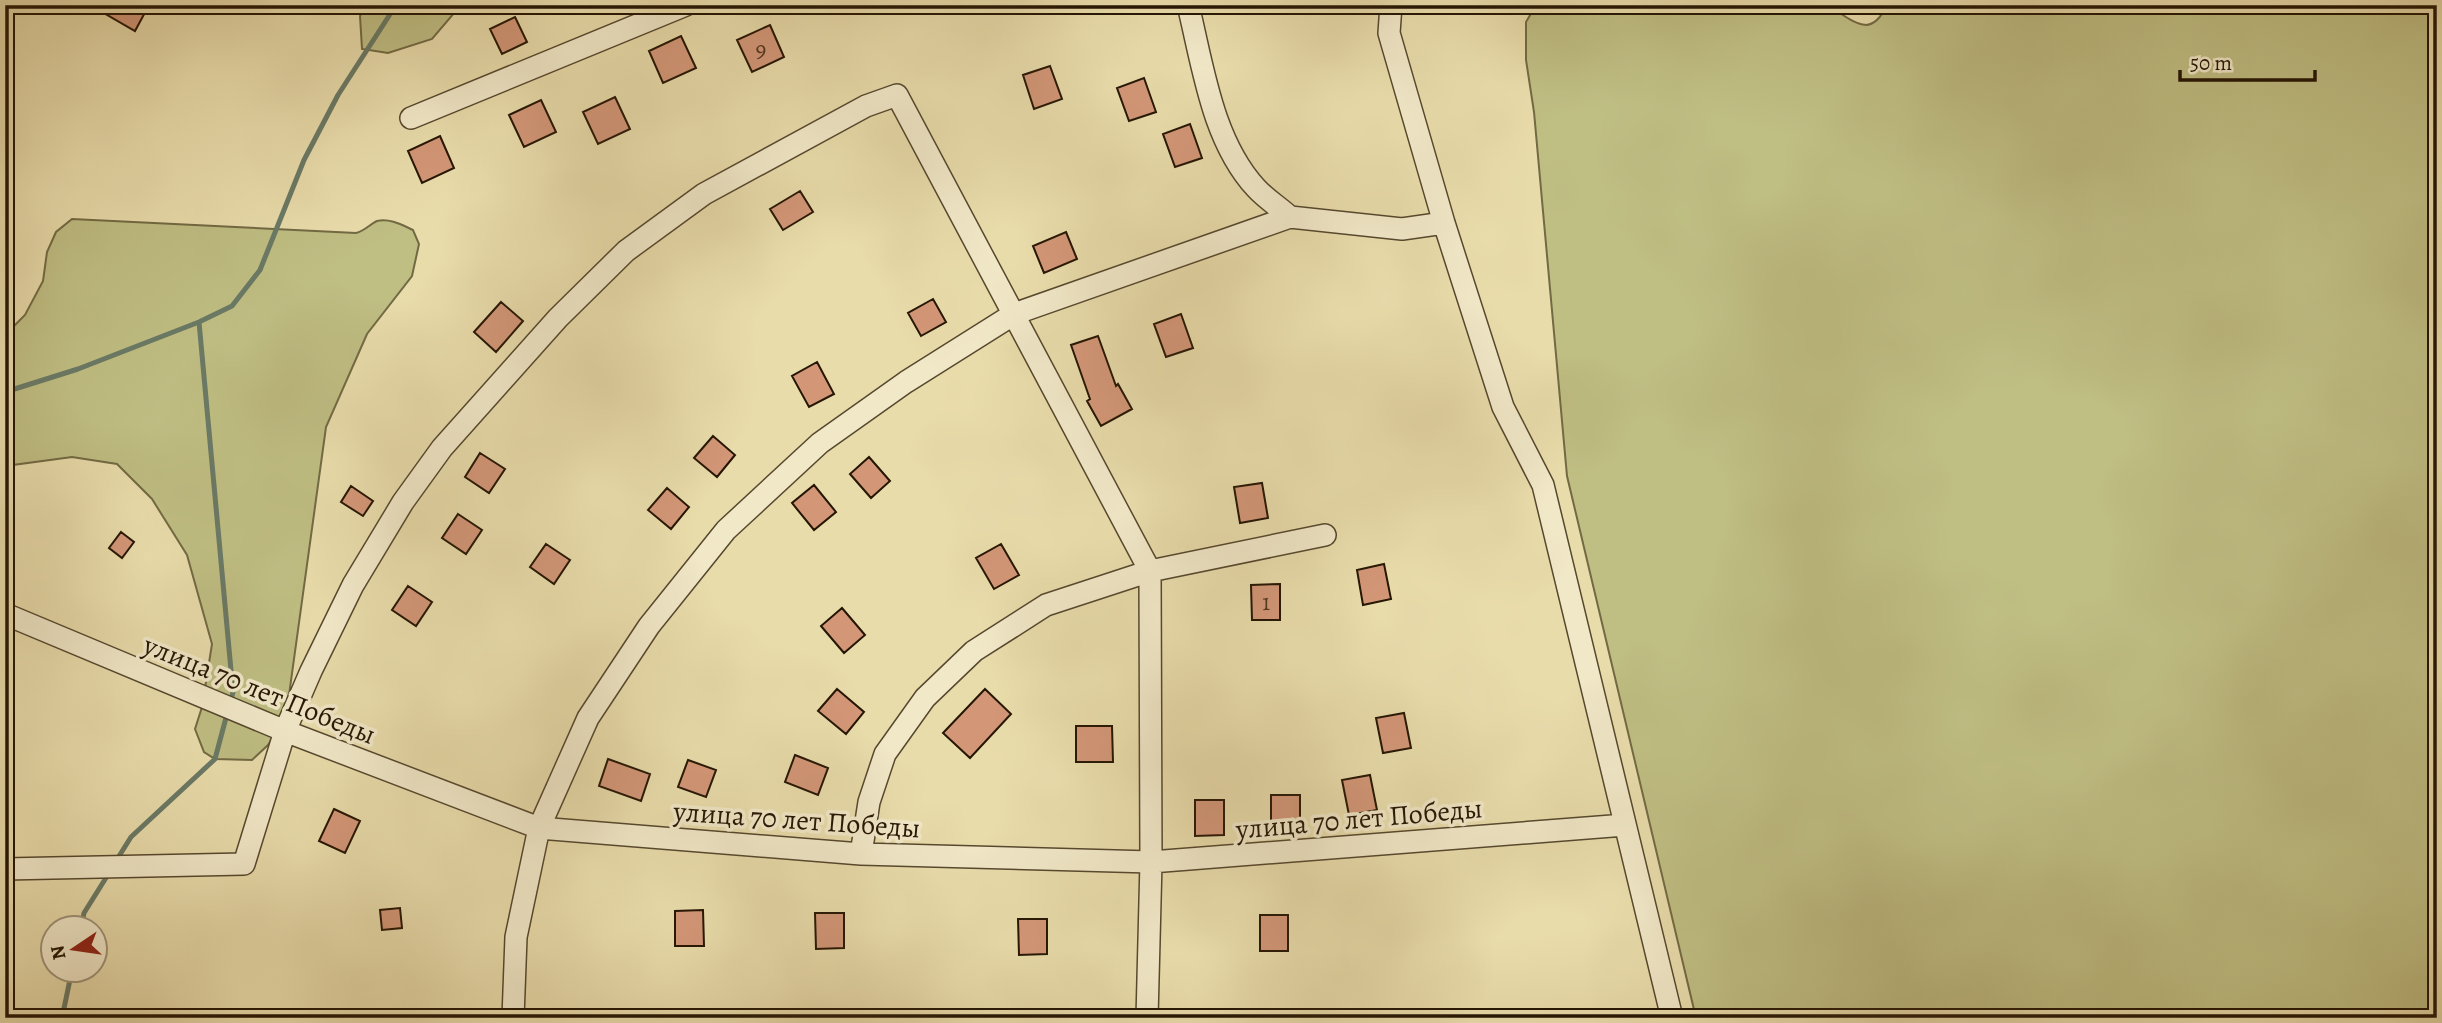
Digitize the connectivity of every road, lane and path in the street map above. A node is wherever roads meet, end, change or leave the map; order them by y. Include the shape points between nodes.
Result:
1 (59, 5) edge
2 (71, 5) edge
3 (686, 5) edge
4 (1188, 5) edge
5 (1391, 5) edge
6 (411, 118) dead end
7 (1290, 216) junction
8 (1444, 223) junction
9 (1014, 314) junction
10 (1325, 536) dead end
11 (1150, 571) junction
12 (5, 614) edge
13 (285, 731) junction
14 (1625, 825) junction
15 (539, 828) junction
16 (861, 854) junction
17 (1151, 862) junction
18 (5, 869) edge
19 (513, 1018) edge
20 (1147, 1018) edge
21 (1672, 1018) edge

1 - 2 lane
3 - 6 street
4 - 7 street via 1214,110 1236,160 1256,188
5 - 8 street via 1389,33
7 - 8 street via 1402,229
7 - 9 street
8 - 14 street via 1503,407 1543,485
9 - 11 street
9 - 13 street via 897,94 866,106 704,194 626,251 558,318 442,448 353,585
9 - 15 street via 820,443 726,530 649,626 588,718
10 - 11 street
11 - 16 street via 1046,604 974,652 925,698 885,754 869,802
11 - 17 street
12 - 13 street, улица 70 лет Победы
13 - 15 street, улица 70 лет Победы
13 - 18 street via 244,864
14 - 17 street, улица 70 лет Победы
14 - 21 street
15 - 16 street, улица 70 лет Победы
15 - 19 street via 516,937
16 - 17 street, улица 70 лет Победы
17 - 20 street

